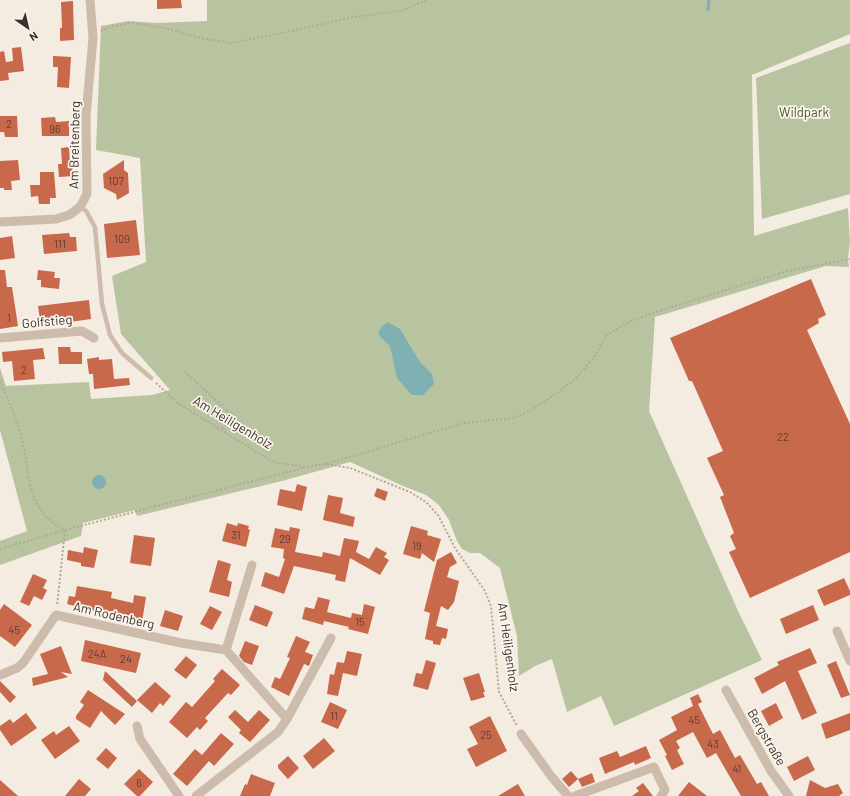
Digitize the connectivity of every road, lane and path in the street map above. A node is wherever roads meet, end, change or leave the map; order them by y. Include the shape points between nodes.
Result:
1 (90, 0) edge
2 (426, 0) edge
3 (99, 31) dead end
4 (80, 206) junction
5 (0, 222) edge
6 (850, 259) edge
7 (0, 338) edge
8 (94, 338) dead end
9 (185, 372) dead end
10 (151, 378) joint
11 (0, 381) edge
12 (221, 430) junction
13 (326, 464) junction
14 (305, 467) junction
15 (65, 530) junction
16 (0, 549) edge
17 (252, 565) dead end
18 (56, 615) junction
19 (837, 631) dead end
20 (331, 638) dead end
21 (226, 650) junction
22 (850, 661) edge
23 (0, 675) edge
24 (726, 690) dead end
25 (287, 719) junction
26 (137, 726) dead end
27 (521, 734) joint
28 (179, 796) edge
29 (196, 796) edge
30 (568, 796) edge
31 (575, 796) edge
32 (661, 796) edge
33 (789, 796) edge

1 - 4 street, Am Breitenberg via 93,38 86,116 87,194
2 - 3 path via 401,11 353,17 232,43 133,23
4 - 5 street, Am Breitenberg via 69,215 56,219
4 - 10 lane via 95,227 102,304 110,335 122,353
6 - 13 path via 787,271 629,322 607,335 593,359 573,381 526,413 513,418 464,423
7 - 8 street, Golfstieg via 82,331
9 - 12 path via 233,416
10 - 12 path, Am Heiligenholz via 179,404
11 - 15 path via 21,435 29,484 41,511
12 - 14 path, Am Heiligenholz via 273,462
13 - 14 path, Am Heiligenholz
13 - 27 path, Am Heiligenholz via 350,468 410,492 426,502 438,515 455,548 485,591 491,606 499,692
14 - 15 path
15 - 16 path
15 - 18 path
17 - 21 street
18 - 21 street, Am Rodenberg via 180,643
18 - 23 street, Am Rodenberg via 23,663
19 - 22 street
20 - 25 street
21 - 25 street
24 - 33 street, Bergstraße via 771,770
25 - 29 street via 278,732
26 - 28 street via 140,739
27 - 30 street
31 - 32 street via 654,767 665,790

